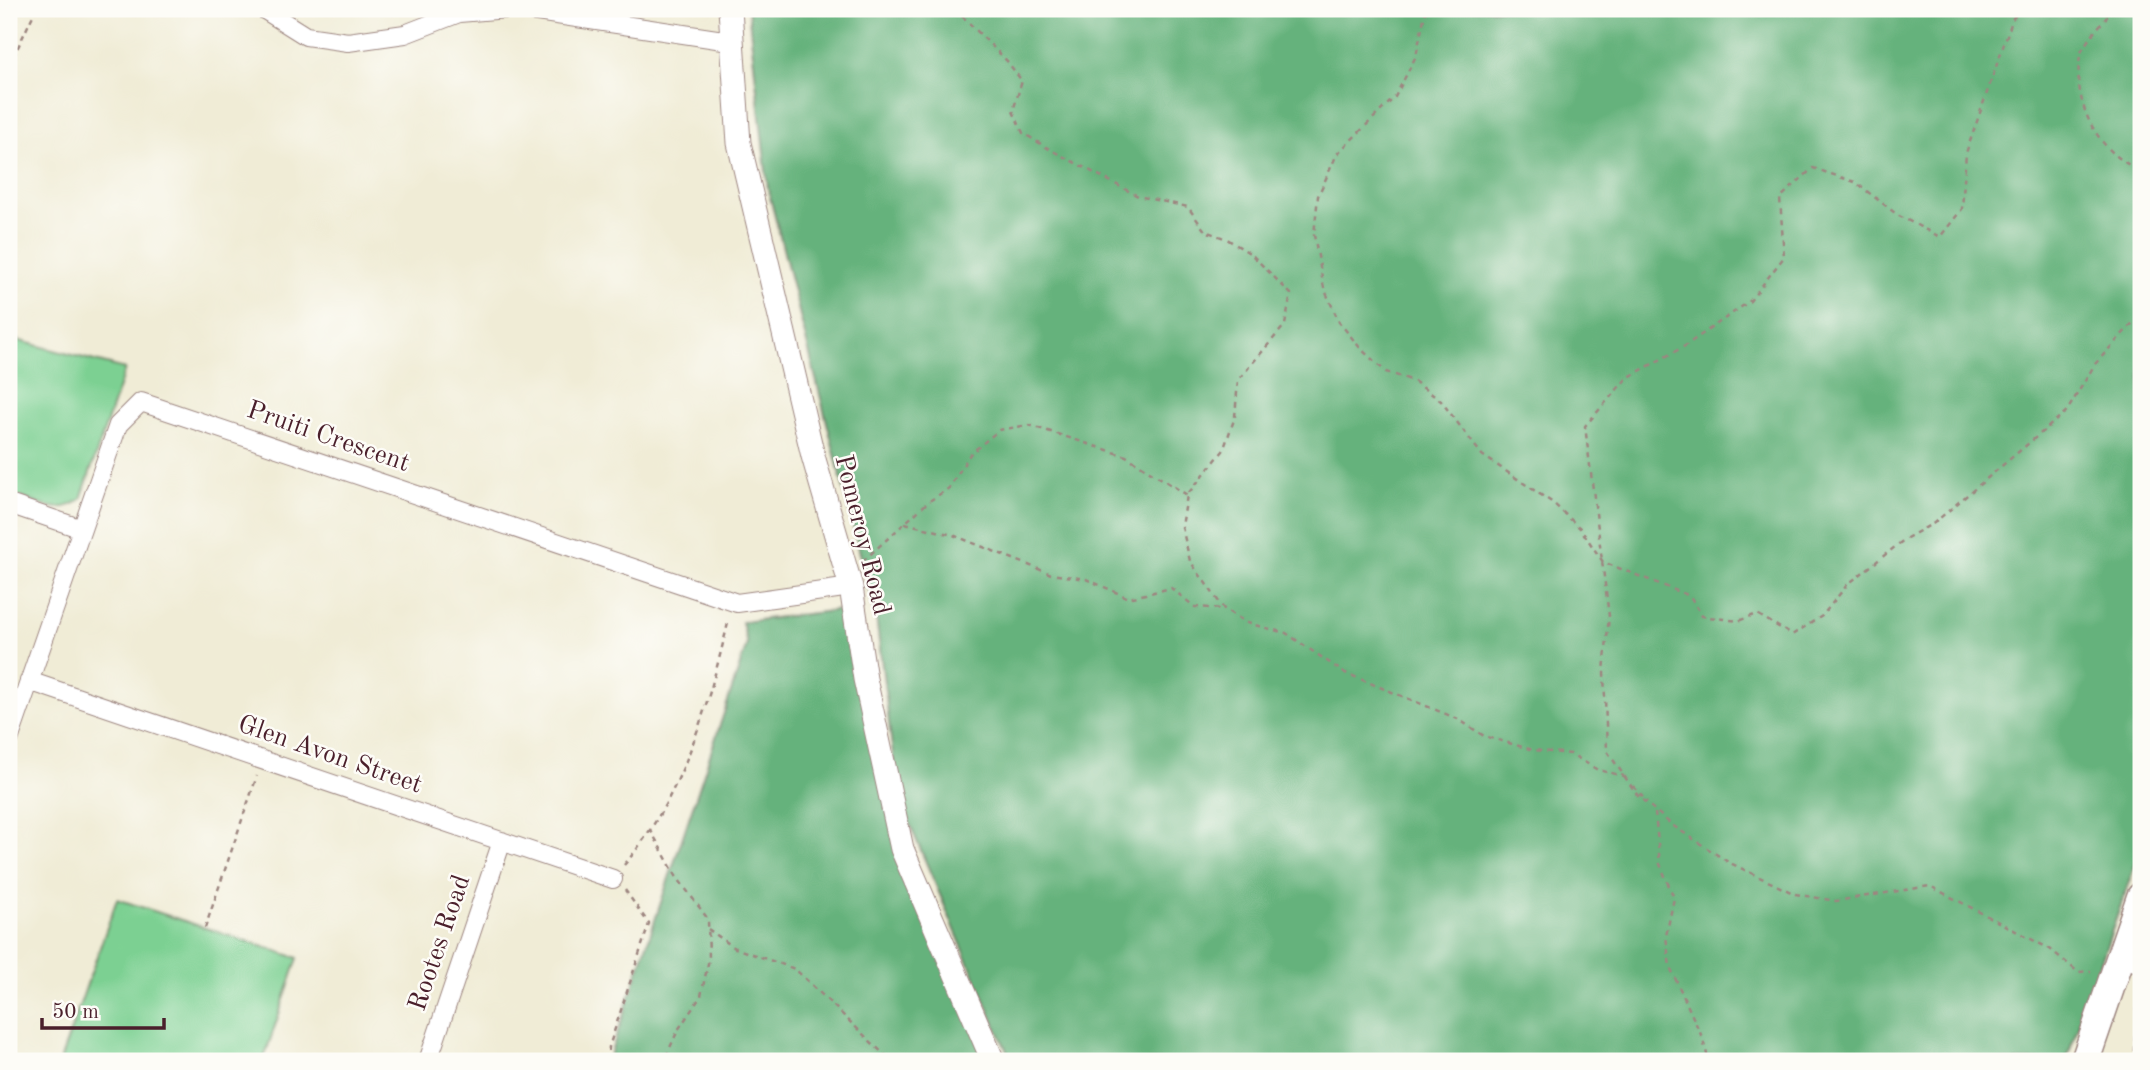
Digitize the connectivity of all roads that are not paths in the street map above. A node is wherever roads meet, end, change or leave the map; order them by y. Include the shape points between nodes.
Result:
1 (263, 9) edge
2 (507, 9) edge
3 (517, 9) edge
4 (730, 9) edge
5 (730, 41) junction
6 (9, 504) edge
7 (82, 529) junction
8 (849, 579) junction
9 (29, 681) junction
10 (9, 740) edge
11 (502, 841) junction
12 (612, 879) road end
13 (2141, 897) edge
14 (2131, 960) edge
15 (428, 1061) edge
16 (993, 1061) edge
17 (2085, 1061) edge

1 - 2 street via 306,36 348,42 405,34 459,13
3 - 5 street
4 - 5 street, Pomeroy Road
5 - 8 street, Pomeroy Road via 739,143 814,456
6 - 7 street
7 - 8 street, Pruiti Crescent via 118,425 141,402 733,601
7 - 9 street, Pruiti Crescent
8 - 16 street, Pomeroy Road via 865,679 902,849
9 - 10 street, Pruiti Crescent
9 - 11 street, Glen Avon Street
11 - 12 street, Glen Avon Street
11 - 15 street, Rootes Road
13 - 14 main road
14 - 17 main road

